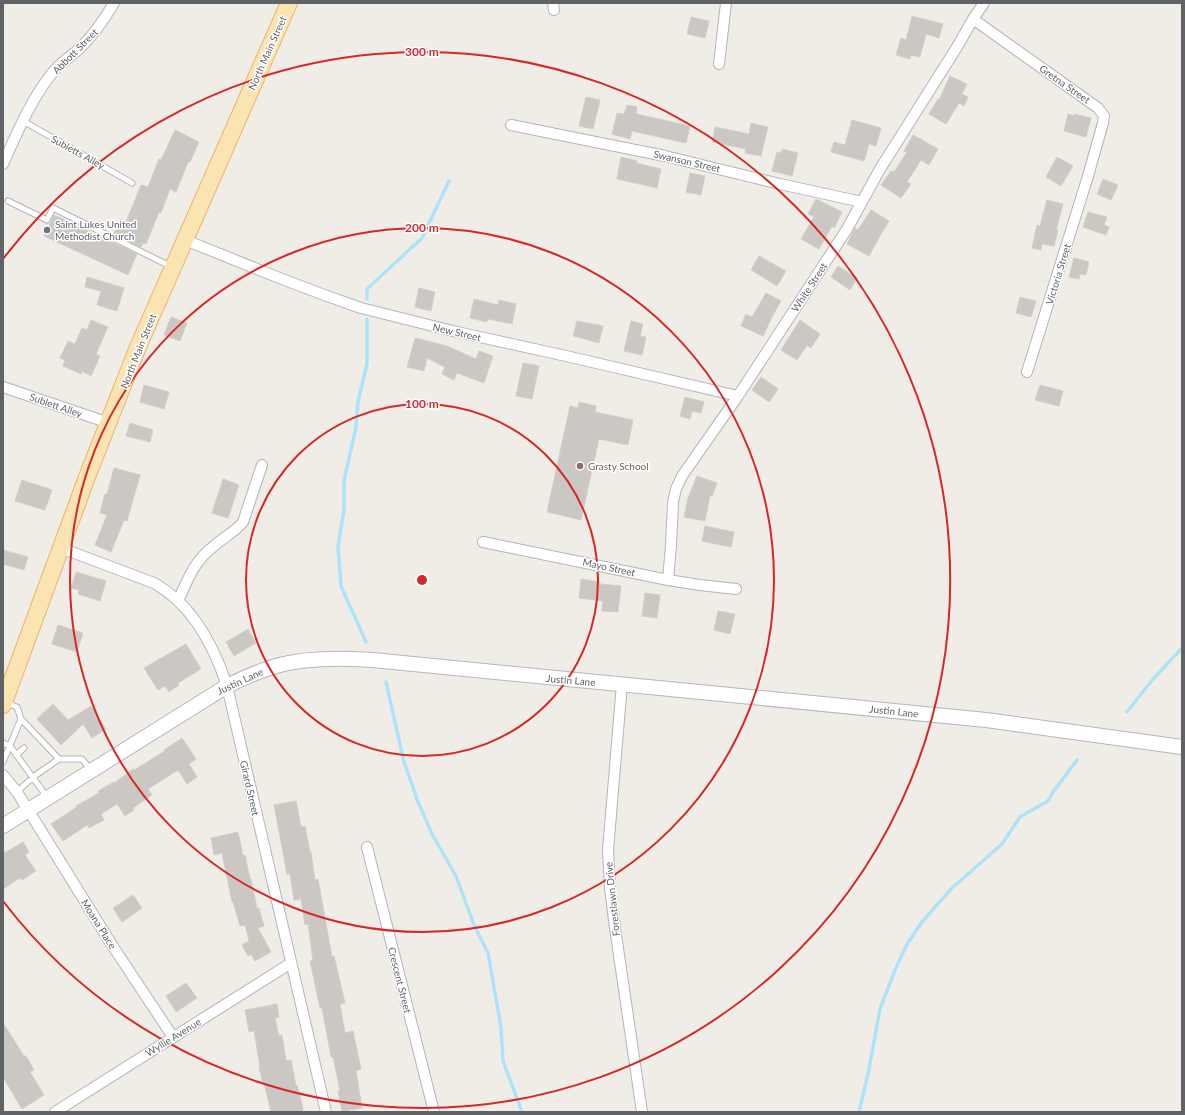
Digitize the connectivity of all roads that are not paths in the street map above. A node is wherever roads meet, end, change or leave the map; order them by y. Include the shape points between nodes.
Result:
1 (114, 3) edge
2 (289, 3) edge
3 (726, 3) edge
4 (984, 3) edge
5 (973, 19) junction
6 (719, 64) dead end
7 (23, 121) junction
8 (511, 125) dead end
9 (6, 149) edge
10 (3, 164) edge
11 (1088, 176) joint
12 (132, 183) dead end
13 (8, 201) dead end
14 (862, 202) junction
15 (185, 240) junction
16 (173, 268) junction
17 (1027, 372) dead end
18 (3, 387) edge
19 (738, 396) junction
20 (109, 423) junction
21 (262, 465) dead end
22 (483, 542) dead end
23 (61, 548) junction
24 (668, 580) junction
25 (736, 589) dead end
26 (178, 601) junction
27 (622, 684) junction
28 (227, 686) junction
29 (3, 703) edge
30 (21, 719) junction
31 (3, 743) edge
32 (10, 746) junction
33 (1182, 747) edge
34 (24, 748) dead end
35 (16, 755) junction
36 (59, 760) junction
37 (3, 762) edge
38 (91, 771) junction
39 (3, 775) edge
40 (32, 777) junction
41 (17, 792) junction
42 (48, 798) junction
43 (29, 810) junction
44 (3, 826) edge
45 (367, 848) dead end
46 (291, 963) junction
47 (173, 1037) junction
48 (55, 1112) edge
49 (326, 1112) edge
50 (434, 1112) edge
51 (642, 1112) edge

1 - 7 street, Abbott Street via 95,32 44,83
2 - 15 main road, North Main Street
3 - 6 street
4 - 5 street, White Street
5 - 11 street, Gretna Street via 1098,108 1104,116
5 - 14 street, White Street
7 - 9 street, Abbott Street
7 - 12 lane, Subletts Alley
8 - 14 street, Swanson Street via 665,156
9 - 10 street, Abbott Street
11 - 17 street, Victoria Street
13 - 16 lane via 47,220 53,208
14 - 19 street, White Street
15 - 16 main road, North Main Street
15 - 19 street, New Street via 361,308
16 - 20 main road, North Main Street via 138,347
18 - 20 street, Sublett Alley
19 - 24 street, White Street via 682,476 676,489
20 - 23 main road, North Main Street
21 - 26 street via 243,522 202,557 192,571
22 - 24 street, Mayo Street
23 - 26 street, Girard Street via 154,584 165,589
23 - 29 main road, North Main Street
24 - 25 street, Mayo Street
26 - 28 street, Girard Street via 208,640
27 - 28 main road, Justin Lane via 339,659 276,666 253,673
27 - 33 main road, Justin Lane via 986,720
27 - 51 street, Forestlawn Drive via 608,850 616,936
28 - 38 main road, Justin Lane
28 - 46 street, Girard Street
29 - 30 lane via 17,707
30 - 32 lane
30 - 36 lane
31 - 32 lane
32 - 35 lane
32 - 37 lane
34 - 35 lane
35 - 40 lane
36 - 38 lane via 82,759
36 - 40 lane
38 - 42 main road, Justin Lane
39 - 41 street, Moana Place
40 - 41 lane
40 - 42 lane
41 - 43 street, Moana Place
42 - 43 main road, Justin Lane
43 - 44 main road, Justin Lane
43 - 47 street, Moana Place
45 - 50 street, Crescent Street
46 - 47 street, Wyllie Avenue
46 - 49 street, Girard Street
47 - 48 street, Wyllie Avenue

